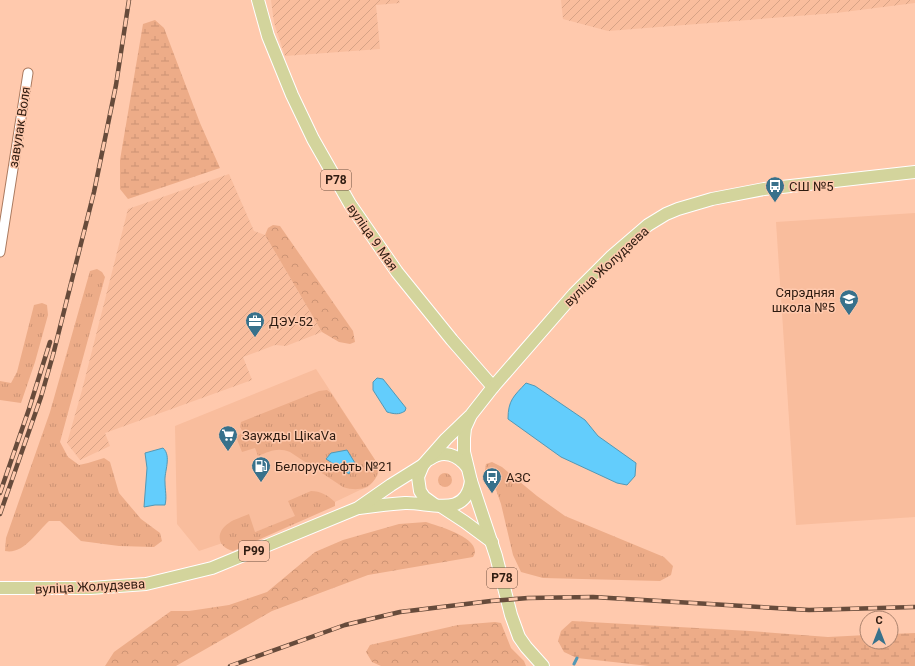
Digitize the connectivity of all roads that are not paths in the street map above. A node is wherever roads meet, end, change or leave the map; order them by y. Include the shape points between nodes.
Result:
1 (258, 0) edge
2 (28, 73) dead end
3 (915, 172) edge
4 (0, 252) edge
5 (493, 387) junction
6 (471, 415) junction
7 (425, 463) junction
8 (467, 467) junction
9 (471, 481) junction
10 (439, 506) junction
11 (358, 508) junction
12 (492, 542) junction
13 (0, 588) edge
14 (543, 666) edge

1 - 5 main road, вуліца 9 Мая / Р78 via 268,36 292,94 313,139 350,204 397,272
2 - 4 street, завулак Воля
3 - 5 main road, вуліца Жолудзева via 764,189 712,199 666,214 648,225 612,256 550,320
5 - 6 main road, Р78
6 - 7 main road, Р78
6 - 8 main road, Р78 via 464,438
7 - 8 main road via 432,457 445,454 458,458
7 - 10 main road, Р78 via 418,478 420,491 424,497
7 - 11 main road, Р99
8 - 9 main road, Р78
9 - 10 main road via 464,498 454,505
9 - 12 main road, Р78
10 - 11 main road, Р99 via 406,503
10 - 12 main road, Р78
11 - 13 main road, вуліца Жолудзева / Р99 via 212,568 146,584 91,588
12 - 14 main road, Р78 via 519,637

